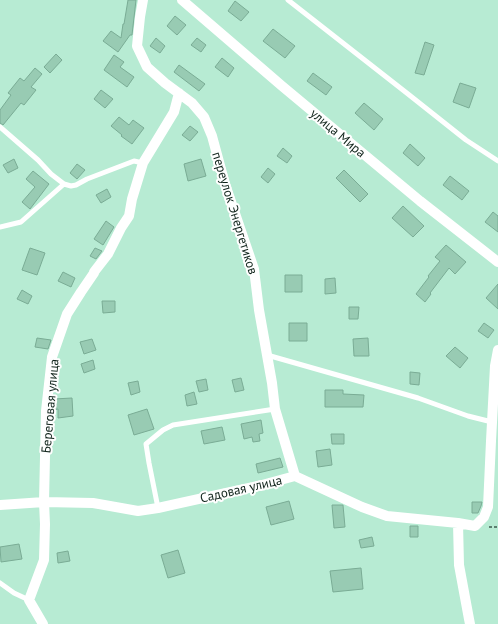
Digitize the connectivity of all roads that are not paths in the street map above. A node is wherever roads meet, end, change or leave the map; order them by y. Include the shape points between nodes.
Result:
1 (143, 0) edge
2 (182, 0) edge
3 (288, 0) edge
4 (179, 93) junction
5 (0, 128) edge
6 (498, 161) edge
7 (143, 163) junction
8 (64, 184) junction
9 (0, 227) edge
10 (498, 262) edge
11 (498, 350) edge
12 (267, 355) junction
13 (275, 409) junction
14 (492, 422) junction
15 (295, 476) junction
16 (44, 502) junction
17 (0, 505) edge
18 (158, 508) junction
19 (458, 523) junction
20 (0, 583) edge
21 (29, 600) junction
22 (43, 624) edge
23 (470, 624) edge

1 - 4 street, переулок Энергетиков via 137,46 147,67
2 - 10 street, улица Мира via 420,201
3 - 6 lane via 466,140
4 - 7 street, Береговая улица via 174,112
4 - 12 street, переулок Энергетиков via 204,117 212,136 225,184 254,268
5 - 8 lane
7 - 8 lane via 134,161 76,185
7 - 16 street, Береговая улица via 129,216 108,254 66,314 52,357 46,411
8 - 9 lane via 21,222
11 - 14 street
12 - 13 street, переулок Энергетиков
12 - 14 lane
13 - 15 street, переулок Энергетиков
13 - 18 lane via 174,425 163,430 146,444
14 - 19 street, Садовая улица via 488,508 476,526
15 - 18 street, Садовая улица
15 - 19 street, Садовая улица via 380,514
16 - 17 street, Садовая улица
16 - 18 street, Садовая улица via 93,503 138,511
16 - 21 street, Береговая улица via 44,560
19 - 23 street via 459,565
20 - 21 lane
21 - 22 street

